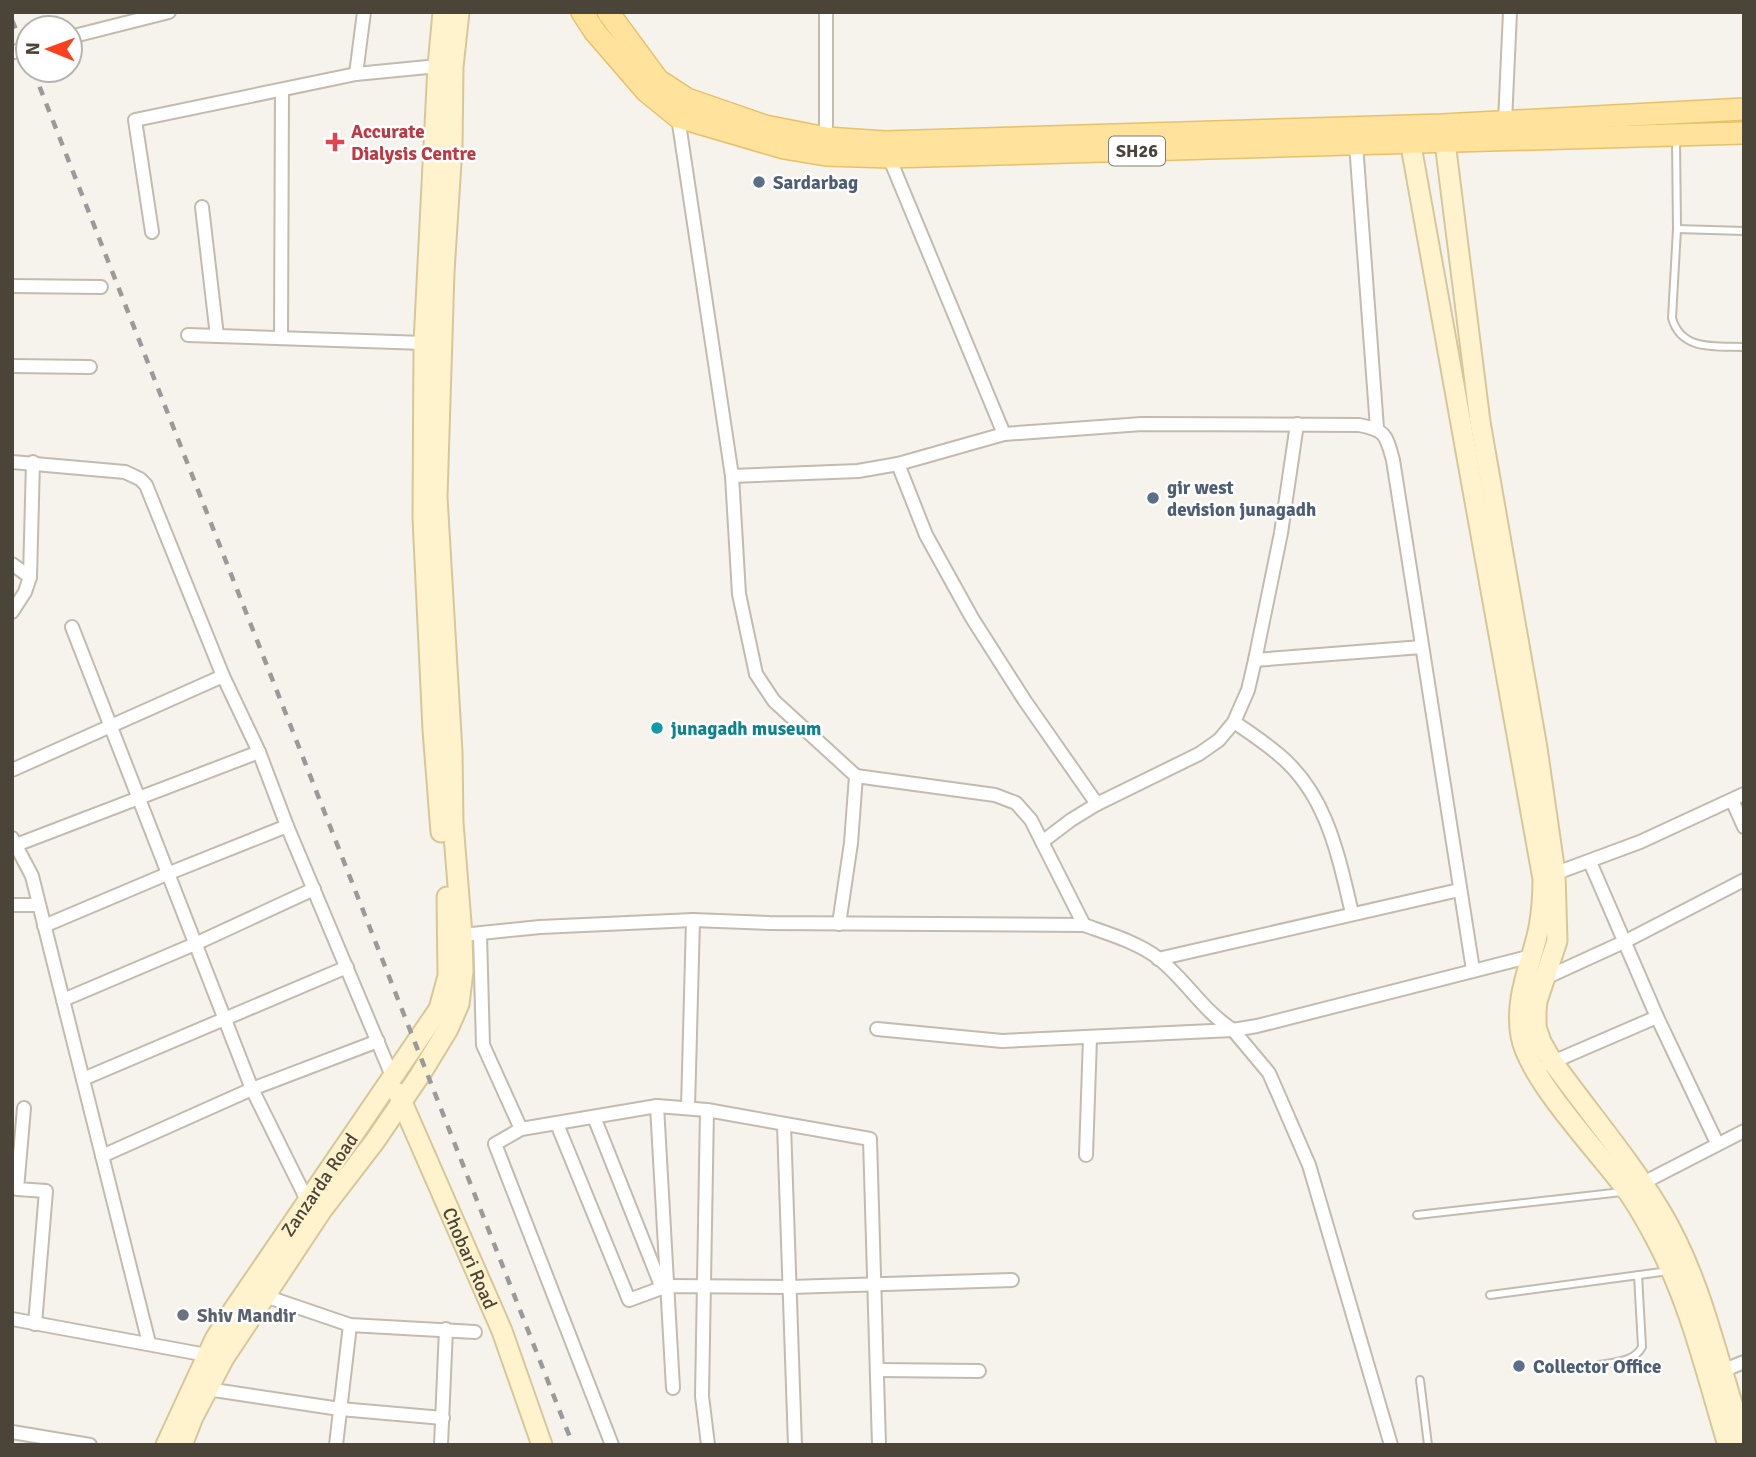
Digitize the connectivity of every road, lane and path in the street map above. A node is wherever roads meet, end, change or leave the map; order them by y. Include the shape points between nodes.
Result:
1 (169, 12) edge
2 (364, 12) edge
3 (443, 12) edge
4 (458, 12) edge
5 (582, 12) edge
6 (608, 12) edge
7 (826, 12) edge
8 (1510, 12) edge
9 (84, 33) edge
10 (438, 66) junction
11 (356, 74) junction
12 (282, 90) junction
13 (682, 96) junction
14 (1744, 110) edge
15 (678, 117) junction
16 (1505, 122) junction
17 (1443, 133) junction
18 (1744, 133) edge
19 (1409, 134) junction
20 (1676, 135) junction
21 (1356, 144) junction
22 (826, 146) junction
23 (889, 157) junction
24 (202, 207) dead end
25 (1676, 229) junction
26 (1744, 231) edge
27 (152, 232) dead end
28 (12, 271) edge
29 (13, 286) edge
30 (102, 287) dead end
31 (188, 335) dead end
32 (217, 336) junction
33 (281, 338) junction
34 (424, 343) junction
35 (1744, 347) edge
36 (12, 366) edge
37 (90, 367) dead end
38 (1297, 424) junction
39 (1377, 428) junction
40 (1004, 434) junction
41 (12, 462) edge
42 (33, 462) junction
43 (898, 464) junction
44 (732, 476) junction
45 (12, 565) edge
46 (30, 577) junction
47 (12, 612) edge
48 (72, 627) dead end
49 (1422, 648) junction
50 (1255, 660) junction
51 (223, 676) junction
52 (1234, 722) junction
53 (110, 726) junction
54 (259, 752) junction
55 (12, 769) edge
56 (856, 776) junction
57 (1738, 797) edge
58 (138, 798) junction
59 (1097, 804) junction
60 (287, 826) junction
61 (1744, 827) edge
62 (14, 841) edge
63 (1042, 842) junction
64 (1590, 862) junction
65 (167, 873) junction
66 (1549, 876) junction
67 (1744, 880) edge
68 (314, 889) junction
69 (1459, 890) junction
70 (12, 905) edge
71 (39, 905) junction
72 (1353, 913) junction
73 (692, 919) junction
74 (839, 924) junction
75 (1084, 925) junction
76 (44, 926) junction
77 (471, 935) junction
78 (1626, 941) junction
79 (195, 944) junction
80 (1532, 956) junction
81 (1158, 958) junction
82 (347, 967) junction
83 (1473, 970) junction
84 (1544, 979) junction
85 (1521, 991) junction
86 (63, 1000) junction
87 (1657, 1017) junction
88 (225, 1020) junction
89 (877, 1029) dead end
90 (1233, 1030) junction
91 (1090, 1038) junction
92 (378, 1041) junction
93 (1544, 1067) junction
94 (391, 1076) junction
95 (83, 1079) junction
96 (252, 1089) junction
97 (401, 1101) junction
98 (657, 1106) junction
99 (24, 1108) dead end
100 (688, 1108) junction
101 (707, 1110) junction
102 (594, 1117) junction
103 (557, 1124) junction
104 (785, 1125) junction
105 (521, 1129) junction
106 (1744, 1131) edge
107 (1717, 1143) junction
108 (102, 1156) junction
109 (1086, 1156) dead end
110 (1634, 1187) junction
111 (308, 1202) junction
112 (1417, 1215) dead end
113 (1671, 1271) junction
114 (1638, 1275) junction
115 (1012, 1280) dead end
116 (875, 1283) junction
117 (664, 1287) junction
118 (704, 1287) junction
119 (790, 1287) junction
120 (1490, 1295) dead end
121 (265, 1296) junction
122 (12, 1320) edge
123 (35, 1324) junction
124 (350, 1325) junction
125 (446, 1329) junction
126 (475, 1332) dead end
127 (149, 1343) junction
128 (216, 1356) junction
129 (1744, 1363) edge
130 (1599, 1364) dead end
131 (877, 1370) junction
132 (979, 1371) dead end
133 (1722, 1371) junction
134 (1420, 1380) dead end
135 (673, 1388) dead end
136 (207, 1389) junction
137 (340, 1409) junction
138 (443, 1418) junction
139 (12, 1432) edge
140 (1744, 1441) edge
141 (90, 1445) edge
142 (166, 1445) edge
143 (182, 1445) edge
144 (336, 1445) edge
145 (442, 1445) edge
146 (542, 1445) edge
147 (612, 1445) edge
148 (708, 1445) edge
149 (795, 1445) edge
150 (879, 1445) edge
151 (1391, 1445) edge
152 (1428, 1445) edge
153 (1728, 1445) edge

1 - 9 street
2 - 11 street
3 - 10 main road, Zanzarda Road
4 - 77 main road via 437,497 453,823
5 - 15 main road, SH26 via 646,91
6 - 13 main road, SH26 via 658,80
7 - 22 street
8 - 16 street
10 - 11 street
10 - 34 main road, Zanzarda Road
11 - 12 street
12 - 27 street via 135,120
12 - 33 street
13 - 15 street
13 - 22 main road, SH26
14 - 16 main road, SH26
15 - 22 main road, SH26 via 784,148
15 - 44 street
16 - 17 main road, SH26
17 - 19 main road, SH26
17 - 20 main road, SH26
17 - 66 main road via 1480,422 1536,748
18 - 20 main road, SH26
19 - 21 main road, SH26
19 - 22 main road, SH26
19 - 66 main road
20 - 25 lane
21 - 23 main road, SH26
21 - 39 street
22 - 23 main road, SH26
23 - 40 street
24 - 32 street
25 - 26 lane
25 - 35 lane via 1675,332 1695,343
28 - 29 street
29 - 30 street
31 - 32 street
32 - 33 street
33 - 34 street
34 - 94 main road, Zanzarda Road via 424,531 448,976 439,1009
36 - 37 street
38 - 39 street
38 - 40 street via 1142,424
38 - 50 street
39 - 49 street via 1387,437 1393,460
40 - 43 street
41 - 42 street
42 - 46 street
42 - 51 street via 125,472 140,479 151,495
43 - 44 street via 858,471
43 - 59 street via 926,535 972,618
44 - 56 street via 740,594 756,674 774,701
45 - 46 street
46 - 47 street
48 - 53 street
49 - 50 street
49 - 69 street
50 - 52 street
51 - 53 street
51 - 54 street
52 - 59 street via 1199,754
52 - 72 street via 1280,755 1323,811
53 - 55 street
53 - 58 street
54 - 58 street
54 - 60 street
56 - 63 street via 995,794 1016,803
56 - 74 street
57 - 61 street
57 - 64 street
58 - 62 street
58 - 65 street
59 - 63 street
60 - 65 street
60 - 68 street
62 - 71 street via 32,876
63 - 75 street
64 - 66 street
64 - 78 street
65 - 76 street
65 - 79 street
66 - 80 main road
66 - 84 main road via 1557,941
67 - 78 street
68 - 79 street
68 - 82 street
69 - 72 street
69 - 83 street
70 - 71 street
71 - 76 street
72 - 81 street
73 - 74 street
73 - 77 street
73 - 100 street
74 - 75 street
75 - 81 street
76 - 86 street
77 - 97 main road via 459,1004
77 - 105 street via 483,1045
78 - 84 street
78 - 87 street
79 - 86 street
79 - 88 street
80 - 83 street
80 - 85 main road
81 - 90 street via 1216,1019
82 - 88 street
82 - 92 street
83 - 90 street
84 - 85 street
84 - 93 main road via 1536,1027
85 - 93 main road via 1522,1039
86 - 95 street
87 - 93 street
87 - 107 street
88 - 95 street
88 - 96 street
89 - 91 street via 1002,1041
90 - 91 street
90 - 151 street via 1269,1073 1309,1165
91 - 109 street
92 - 94 street
92 - 96 street
93 - 110 main road via 1574,1124
94 - 97 main road, Chobari Road
94 - 111 main road, Zanzarda Road
95 - 108 street
96 - 108 street
96 - 111 street
97 - 121 main road
97 - 146 main road, Chobari Road via 502,1331
98 - 100 street
98 - 102 street
98 - 117 street
99 - 123 street via 17,1189 46,1191
100 - 101 street
101 - 104 street
101 - 118 street
102 - 103 street
102 - 117 street
103 - 105 street
103 - 117 street via 629,1300
104 - 116 street via 870,1139
104 - 119 street
105 - 147 street via 495,1144
106 - 107 street
107 - 110 street
108 - 127 street
110 - 112 lane
110 - 113 main road
110 - 133 main road via 1661,1212 1680,1248
111 - 128 main road, Zanzarda Road via 234,1309
113 - 114 lane
113 - 153 main road
114 - 120 lane
114 - 130 lane via 1639,1354
115 - 116 street
116 - 119 street
116 - 131 street
117 - 118 street
117 - 135 street
118 - 119 street
118 - 148 street via 702,1396
119 - 149 street
121 - 124 street
121 - 128 main road
122 - 123 street
123 - 127 street
124 - 125 street
124 - 137 street
125 - 126 street
125 - 138 street
127 - 128 street
128 - 136 main road
128 - 142 main road, Zanzarda Road
129 - 133 street
131 - 132 street
131 - 150 street
133 - 140 main road
134 - 152 lane
136 - 137 street
136 - 143 main road
137 - 138 street
137 - 144 street
138 - 145 street
139 - 141 street

